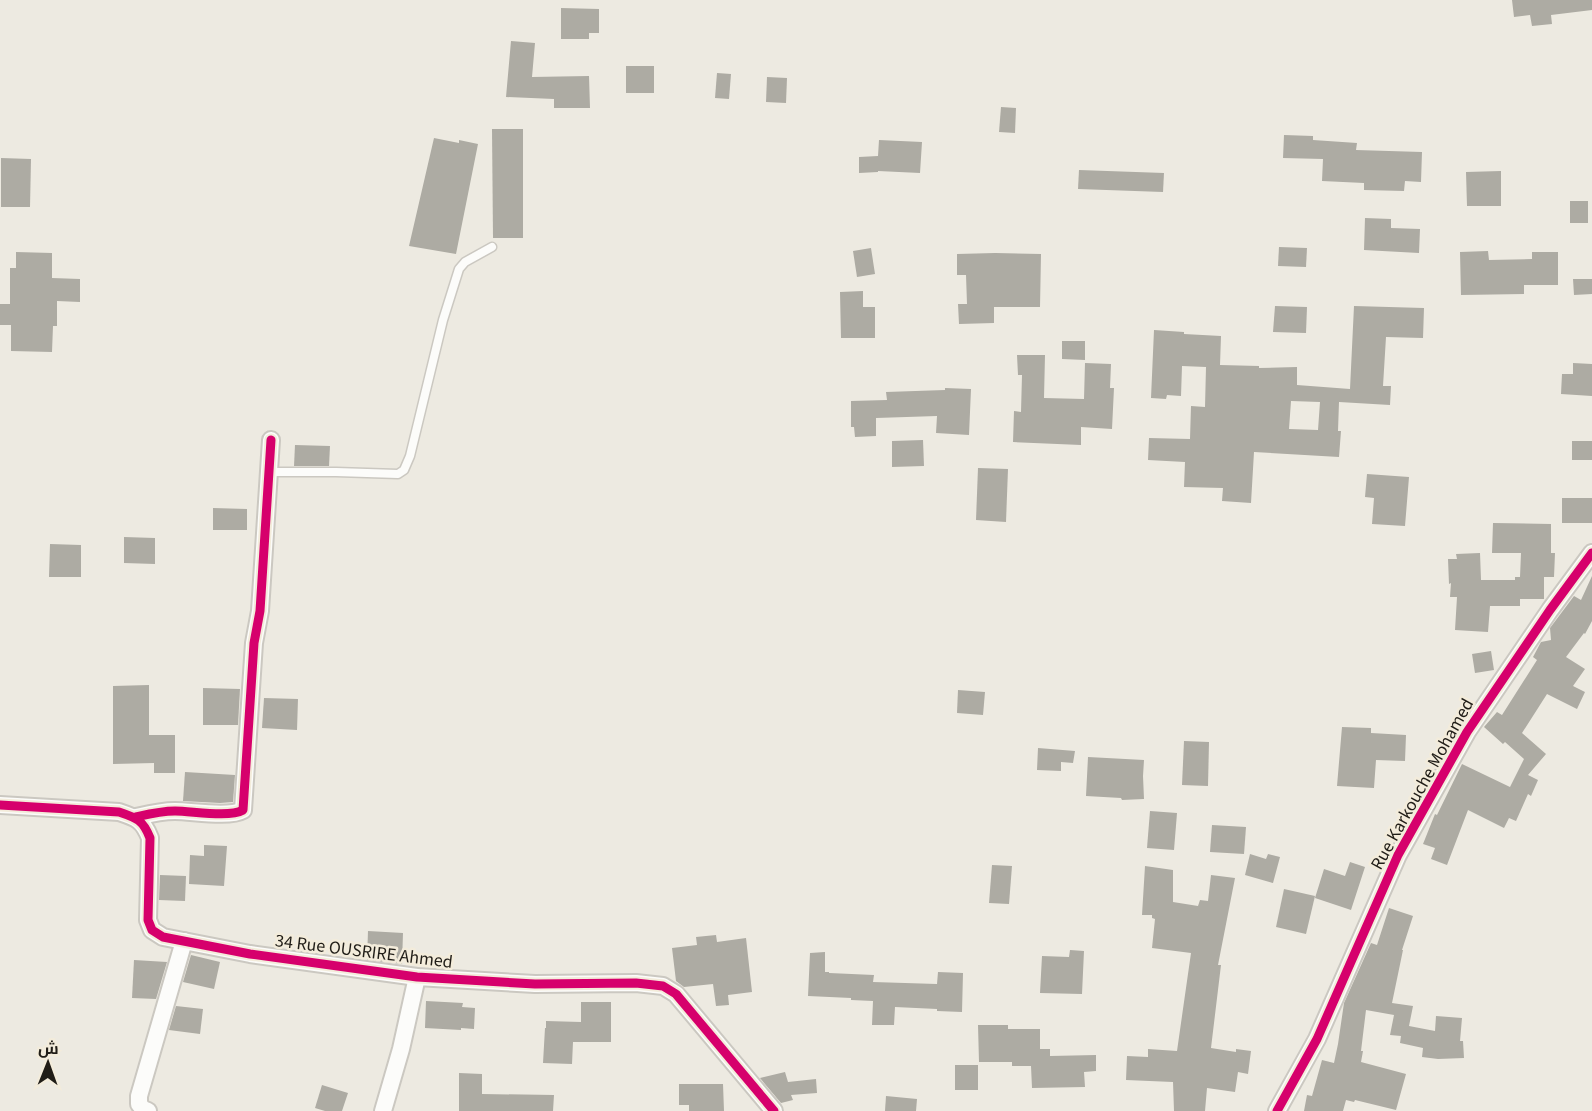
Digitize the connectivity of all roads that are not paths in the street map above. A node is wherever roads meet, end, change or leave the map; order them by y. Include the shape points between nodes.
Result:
1 (492, 247) dead end
2 (270, 440) dead end
3 (268, 472) junction
4 (1592, 553) edge
5 (0, 806) edge
6 (136, 817) junction
7 (184, 941) junction
8 (417, 976) junction
9 (148, 1111) edge
10 (383, 1111) edge
11 (774, 1111) edge
12 (1277, 1111) edge

1 - 3 lane via 459,269 404,470 398,474
2 - 3 street
3 - 6 street via 243,810 158,812
4 - 12 street, Rue Karkouche Mohamed via 1467,732 1432,794 1398,855 1317,1039
5 - 6 street via 119,812
6 - 7 street, 34 Rue OUSRIRE Ahmed via 150,838 148,920 152,930 163,937
7 - 8 street, 34 Rue OUSRIRE Ahmed via 250,954
7 - 9 street via 139,1096 139,1104
8 - 10 street
8 - 11 street, 34 Rue OUSRIRE Ahmed via 535,984 663,986 676,994

